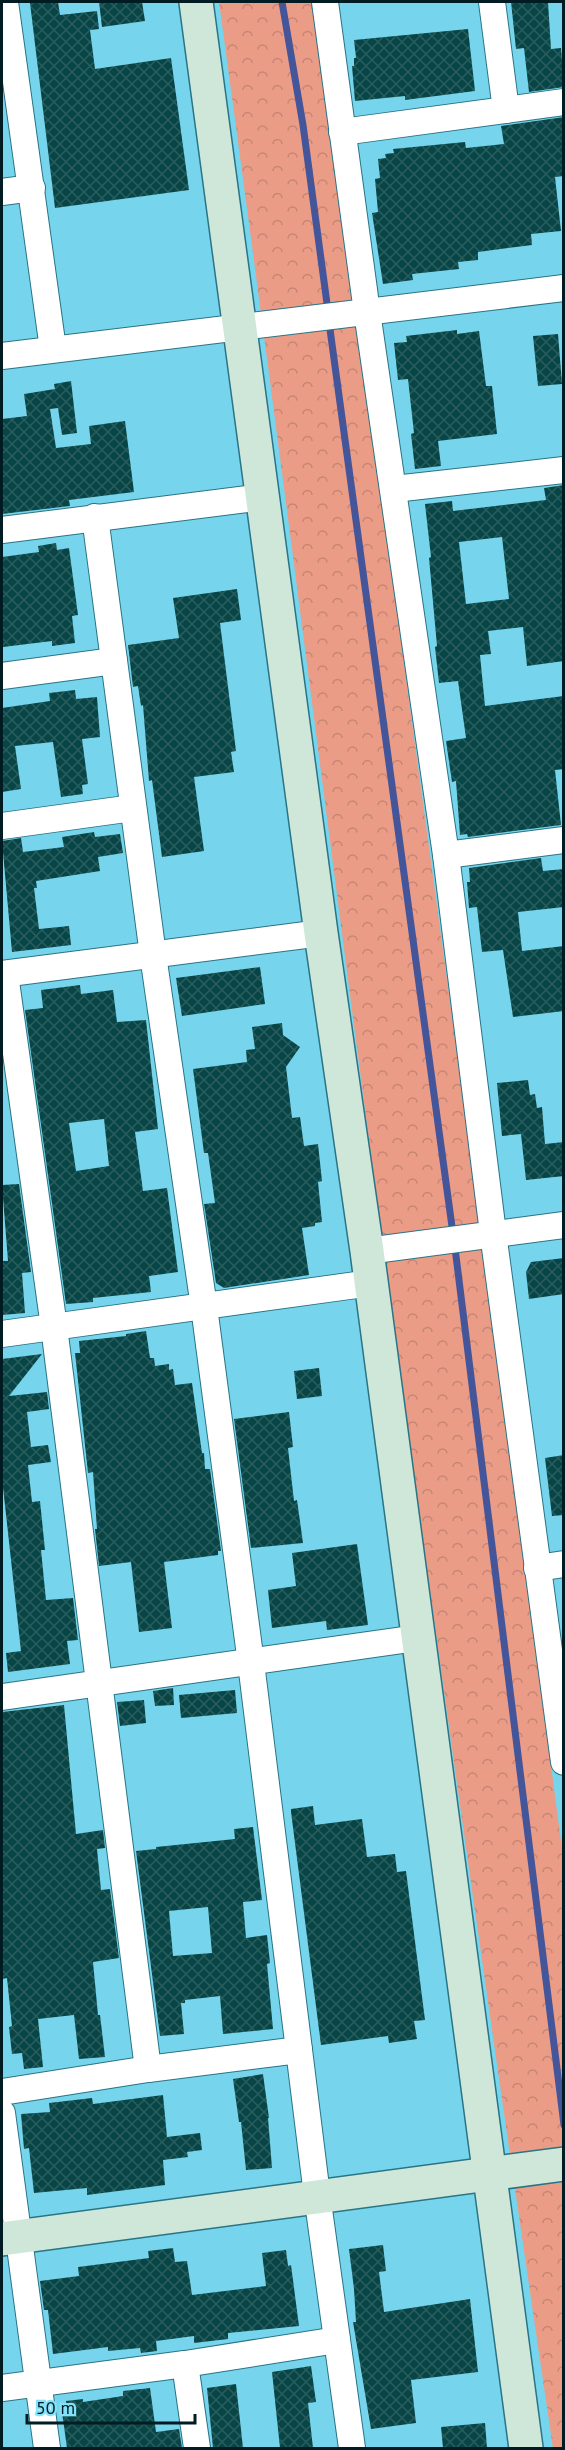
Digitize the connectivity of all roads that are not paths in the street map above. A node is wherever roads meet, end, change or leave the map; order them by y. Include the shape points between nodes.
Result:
1 (5, 2) edge
2 (196, 2) edge
3 (325, 2) edge
4 (492, 2) edge
5 (564, 102) edge
6 (506, 110) junction
7 (342, 132) junction
8 (32, 188) junction
9 (2, 192) edge
10 (564, 288) edge
11 (367, 312) junction
12 (241, 327) junction
13 (53, 348) junction
14 (2, 356) edge
15 (564, 470) edge
16 (394, 489) junction
17 (263, 496) junction
18 (95, 517) junction
19 (2, 530) edge
20 (114, 661) junction
21 (2, 676) edge
22 (133, 808) junction
23 (2, 826) edge
24 (564, 840) edge
25 (446, 855) junction
26 (321, 933) junction
27 (153, 955) junction
28 (3, 974) edge
29 (564, 1225) edge
30 (493, 1233) junction
31 (367, 1251) junction
32 (371, 1283) junction
33 (204, 1307) junction
34 (54, 1327) junction
35 (2, 1334) edge
36 (564, 1564) edge
37 (537, 1568) junction
38 (417, 1638) junction
39 (251, 1663) junction
40 (100, 1683) junction
41 (2, 1697) edge
42 (564, 1762) edge
43 (299, 2050) junction
44 (148, 2069) junction
45 (2, 2092) edge
46 (2, 2113) edge
47 (564, 2164) edge
48 (489, 2173) junction
49 (317, 2195) junction
50 (10, 2237) edge
51 (337, 2340) junction
52 (185, 2364) junction
53 (38, 2383) junction
54 (2, 2388) edge
55 (47, 2448) edge
56 (197, 2448) edge
57 (352, 2448) edge
58 (526, 2448) edge

1 - 8 street
2 - 12 street
3 - 7 street
4 - 6 street
5 - 6 street
6 - 7 street
7 - 11 street
8 - 9 street
8 - 13 street
10 - 11 street
11 - 12 street
11 - 16 street
12 - 13 street
12 - 17 street
13 - 14 street
15 - 16 street
16 - 25 street
17 - 18 street
17 - 26 street
18 - 19 street
18 - 20 street
20 - 21 street
20 - 22 street
22 - 23 street
22 - 27 street
24 - 25 street
25 - 30 street
26 - 27 street
26 - 31 street
27 - 28 street
27 - 33 street
28 - 34 street
29 - 30 street
30 - 31 street
30 - 37 street
31 - 32 street
32 - 33 street
32 - 38 street
33 - 34 street
33 - 39 street
34 - 35 street
34 - 40 street
36 - 37 street
37 - 42 street
38 - 39 street
38 - 48 street
39 - 40 street
39 - 43 street
40 - 41 street
40 - 44 street
43 - 44 street
43 - 49 street
44 - 45 street
46 - 50 street
47 - 48 street
48 - 49 street
48 - 58 street
49 - 50 street
49 - 51 street
50 - 53 street
51 - 52 street
51 - 57 street
52 - 53 street
52 - 56 street
53 - 54 street
53 - 55 street

